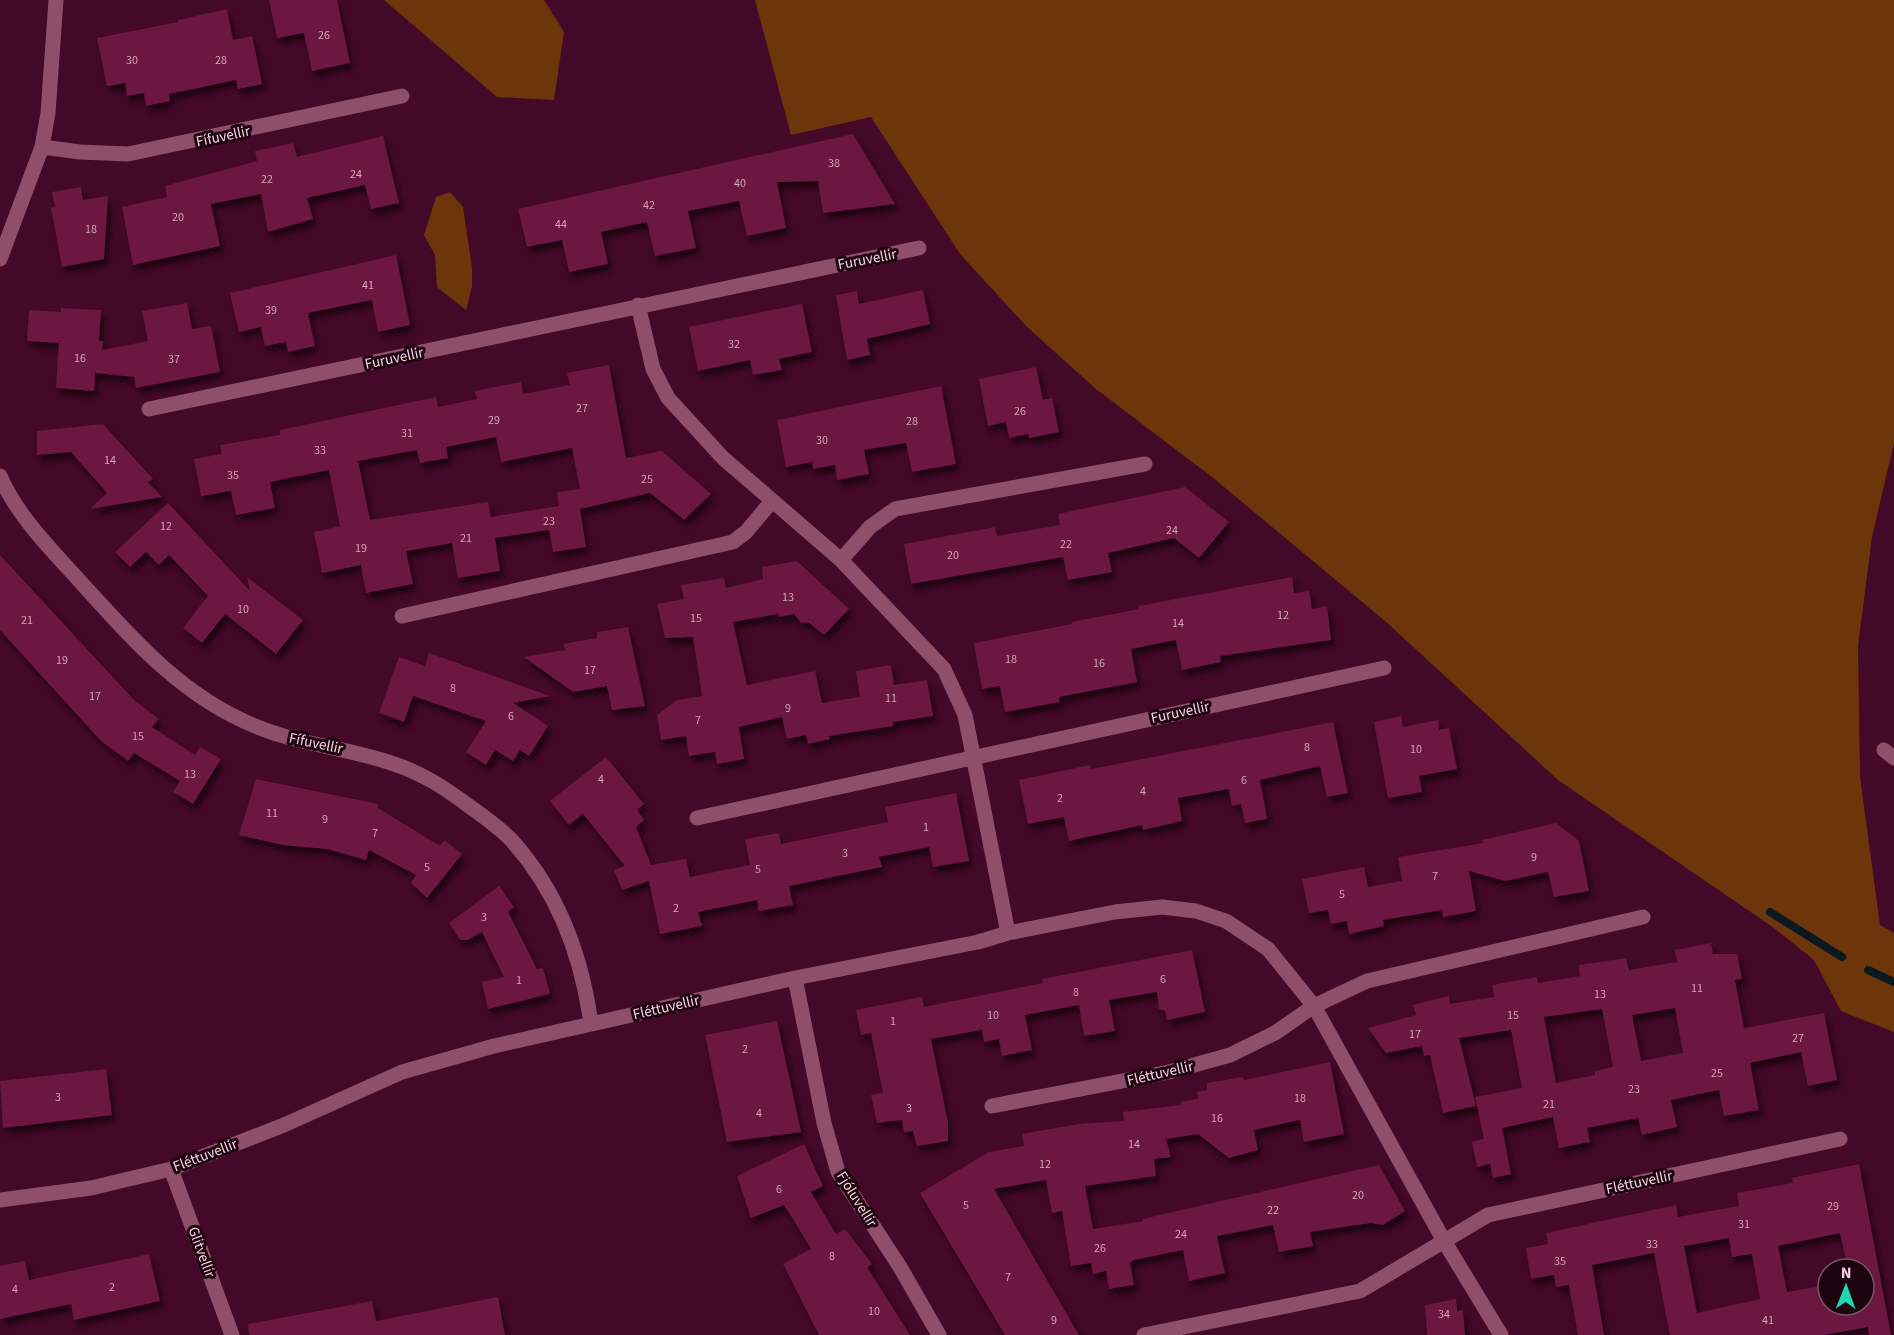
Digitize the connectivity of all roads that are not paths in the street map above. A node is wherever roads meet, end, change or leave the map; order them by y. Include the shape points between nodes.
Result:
1 (56, 0) edge
2 (402, 96) dead end
3 (42, 147) junction
4 (919, 248) dead end
5 (0, 260) edge
6 (638, 305) junction
7 (149, 409) dead end
8 (1145, 464) dead end
9 (0, 476) edge
10 (772, 501) junction
11 (841, 560) junction
12 (402, 616) dead end
13 (1384, 668) dead end
14 (975, 757) junction
15 (697, 818) dead end
16 (1643, 917) dead end
17 (1008, 933) junction
18 (795, 978) junction
19 (1314, 1006) junction
20 (591, 1024) junction
21 (992, 1106) dead end
22 (1840, 1139) dead end
23 (171, 1169) junction
24 (0, 1200) edge
25 (1444, 1241) junction
26 (232, 1335) edge
27 (939, 1335) edge
28 (1144, 1335) edge
29 (1501, 1335) edge

1 - 3 street
2 - 3 street, Fífuvellir via 158,150 128,154
3 - 5 street
4 - 6 street, Furuvellir
6 - 7 street, Furuvellir
6 - 10 street via 653,369 668,398 716,450
8 - 11 street via 895,509 870,527
9 - 20 street, Fífuvellir via 26,520 69,569 148,656 200,697 254,726 300,742 349,750 395,764 439,783 514,842 555,902 573,943
10 - 11 street
10 - 12 street via 733,542
11 - 14 street via 944,669 965,715
13 - 14 street, Furuvellir
14 - 15 street, Furuvellir
14 - 17 street
16 - 19 street, Fléttuvellir via 1367,981
17 - 18 street, Fléttuvellir
17 - 19 street, Fléttuvellir via 1115,912 1162,907 1196,911 1226,921 1268,949
18 - 20 street, Fléttuvellir
18 - 27 street, Fjóluvellir via 824,1123 838,1172
19 - 21 street, Fléttuvellir via 1275,1034 1230,1055 1149,1077
19 - 25 street, Fléttuvellir
20 - 23 street, Fléttuvellir via 402,1072 284,1125
22 - 25 street, Fléttuvellir via 1488,1215
23 - 24 street, Fléttuvellir via 91,1188
23 - 26 street, Glitvellir
25 - 28 street, Fléttuvellir via 1360,1291
25 - 29 street, Fléttuvellir

